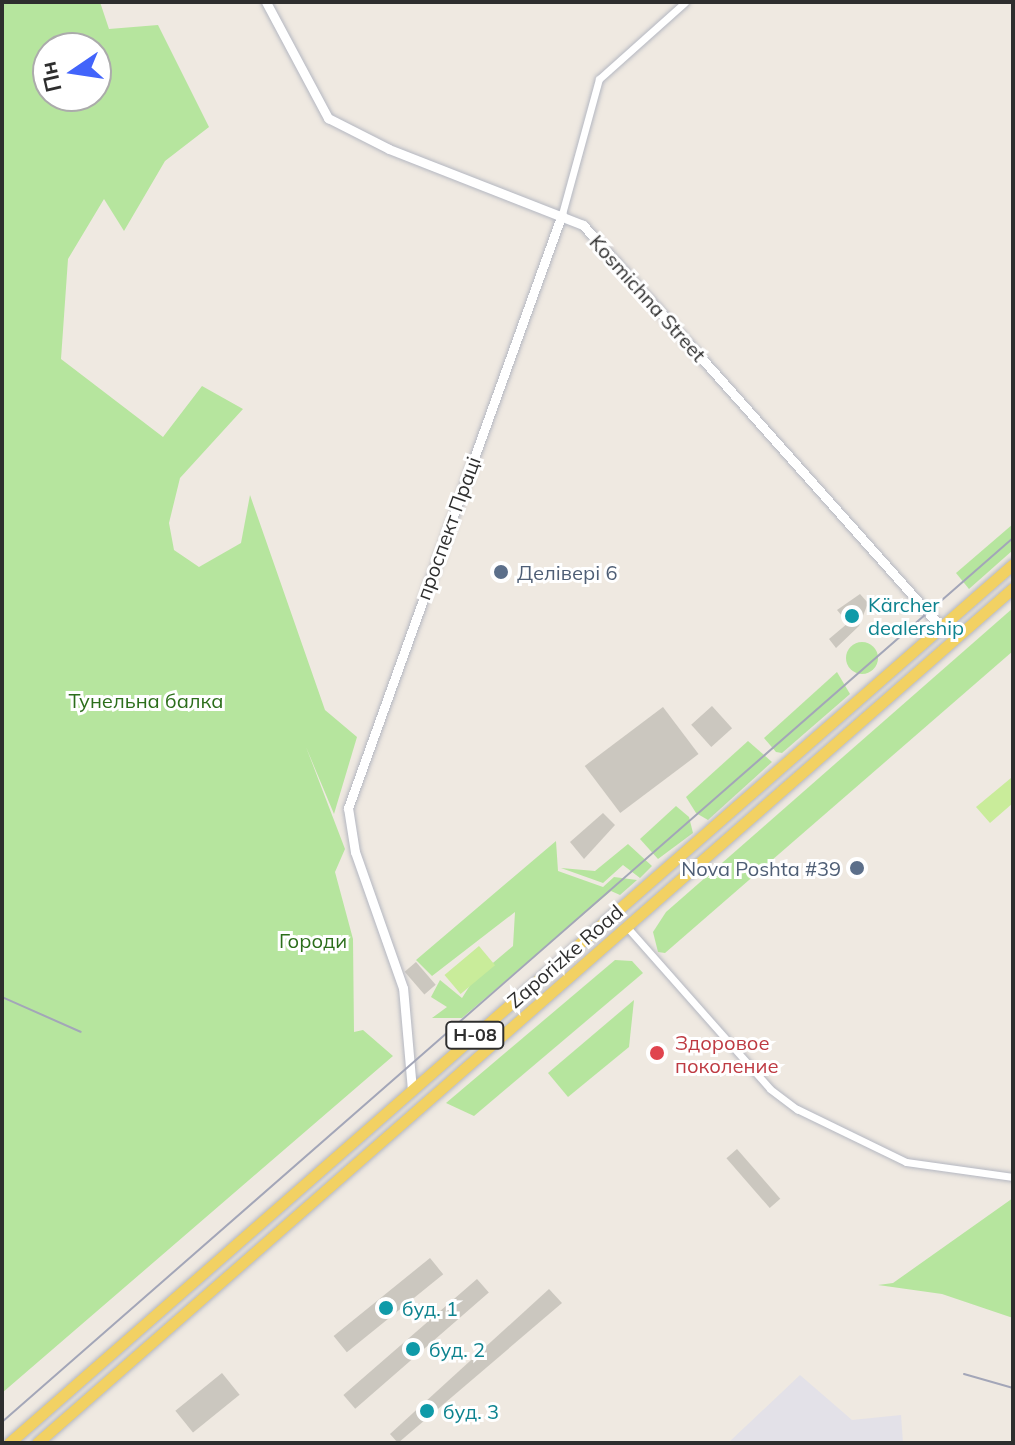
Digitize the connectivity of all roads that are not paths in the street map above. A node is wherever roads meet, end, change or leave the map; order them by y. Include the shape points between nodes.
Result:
1 (266, 2) edge
2 (685, 2) edge
3 (562, 214) junction
4 (1013, 564) edge
5 (1013, 588) edge
6 (940, 626) junction
7 (953, 640) junction
8 (614, 913) junction
9 (626, 926) junction
10 (412, 1090) junction
11 (425, 1104) junction
12 (1013, 1177) edge
13 (9, 1443) edge
14 (37, 1443) edge

1 - 3 main road, Kosmichna Street via 328,118 389,149
2 - 3 street, проспект Праці via 599,79
3 - 6 main road, Kosmichna Street via 590,232
3 - 10 main road, проспект Праці via 349,799 349,833 403,988
4 - 6 main road, Zaporizke Road / Н-08
5 - 7 main road, Zaporizke Road / Н-08
6 - 7 main road, Kosmichna Street
6 - 8 main road, Zaporizke Road / Н-08
7 - 9 main road, Zaporizke Road / Н-08
8 - 9 main road
8 - 10 main road, Zaporizke Road / Н-08
9 - 11 main road, Zaporizke Road / Н-08
9 - 12 street via 766,1084 797,1109 906,1162
10 - 11 main road
10 - 13 main road, Zaporizke Road / Н-08
11 - 14 main road, Zaporizke Road / Н-08

